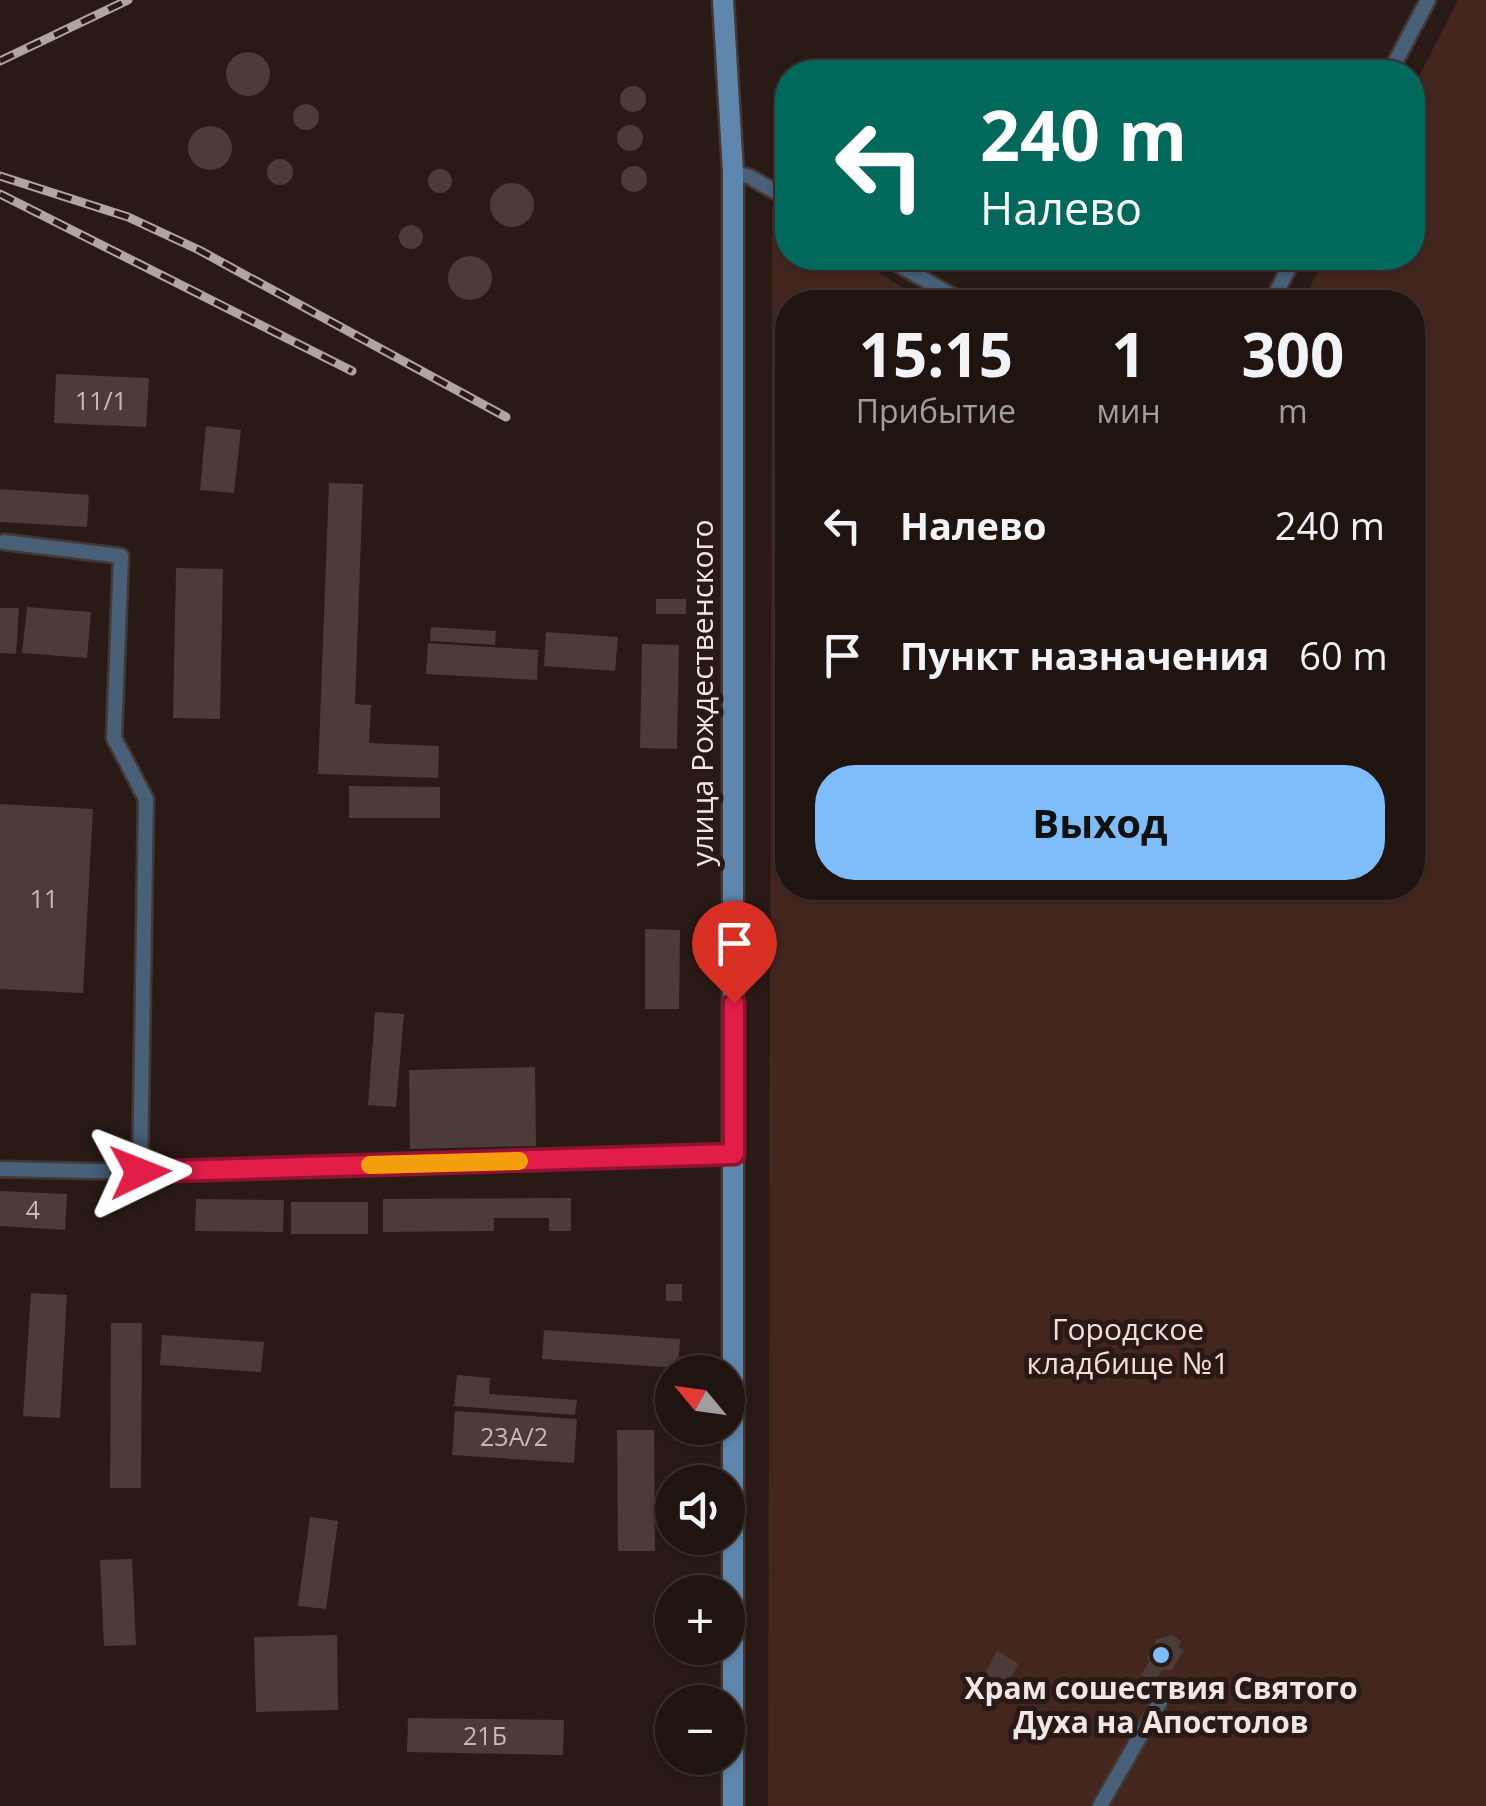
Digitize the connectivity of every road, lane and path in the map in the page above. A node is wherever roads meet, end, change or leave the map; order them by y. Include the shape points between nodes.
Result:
1 (724, 0) edge
2 (1428, 0) edge
3 (1396, 60) edge
4 (732, 172) junction
5 (775, 191) edge
6 (908, 270) edge
7 (942, 290) edge
8 (4, 542) dead end
9 (734, 1154) junction
10 (0, 1169) edge
11 (140, 1172) junction
12 (1166, 1691) dead end
13 (733, 1806) edge
14 (1100, 1806) edge

1 - 4 main road, улица Рождественского
2 - 3 street
4 - 5 street
4 - 9 main road, улица Рождественского
6 - 7 street
8 - 11 street via 121,556 114,738 146,799
9 - 11 street
9 - 13 main road, улица Рождественского
10 - 11 street
12 - 14 street

